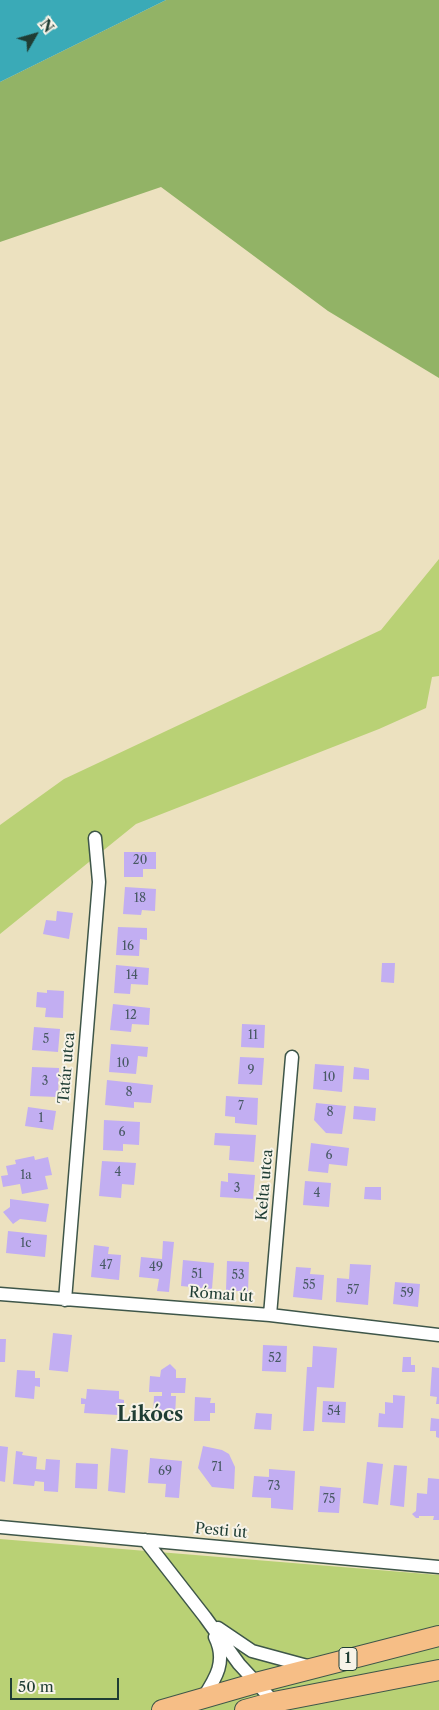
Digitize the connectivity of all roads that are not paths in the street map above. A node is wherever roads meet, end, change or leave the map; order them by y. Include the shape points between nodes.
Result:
1 (95, 838) dead end
2 (292, 1057) dead end
3 (0, 1294) edge
4 (64, 1300) junction
5 (270, 1315) junction
6 (439, 1335) edge
7 (0, 1527) edge
8 (145, 1540) junction
9 (439, 1567) edge
10 (205, 1617) junction
11 (439, 1636) edge
12 (316, 1668) junction
13 (439, 1670) edge
14 (256, 1683) junction
15 (203, 1698) junction
16 (274, 1702) junction
17 (162, 1710) edge
18 (245, 1710) edge

1 - 4 street, Tatár utca via 99,882
2 - 5 street, Kelta utca
3 - 4 street, Római út
4 - 5 street, Római út
5 - 6 street, Római út
7 - 8 street, Pesti út
8 - 9 street, Pesti út
8 - 10 street
10 - 12 street via 252,1651
10 - 14 street
10 - 15 street via 217,1642 220,1660 216,1678
11 - 12 main road, 1
12 - 14 main road, 1
13 - 16 main road, 1
14 - 15 main road, 1
14 - 16 street
15 - 17 main road, 1
16 - 18 main road, 1

